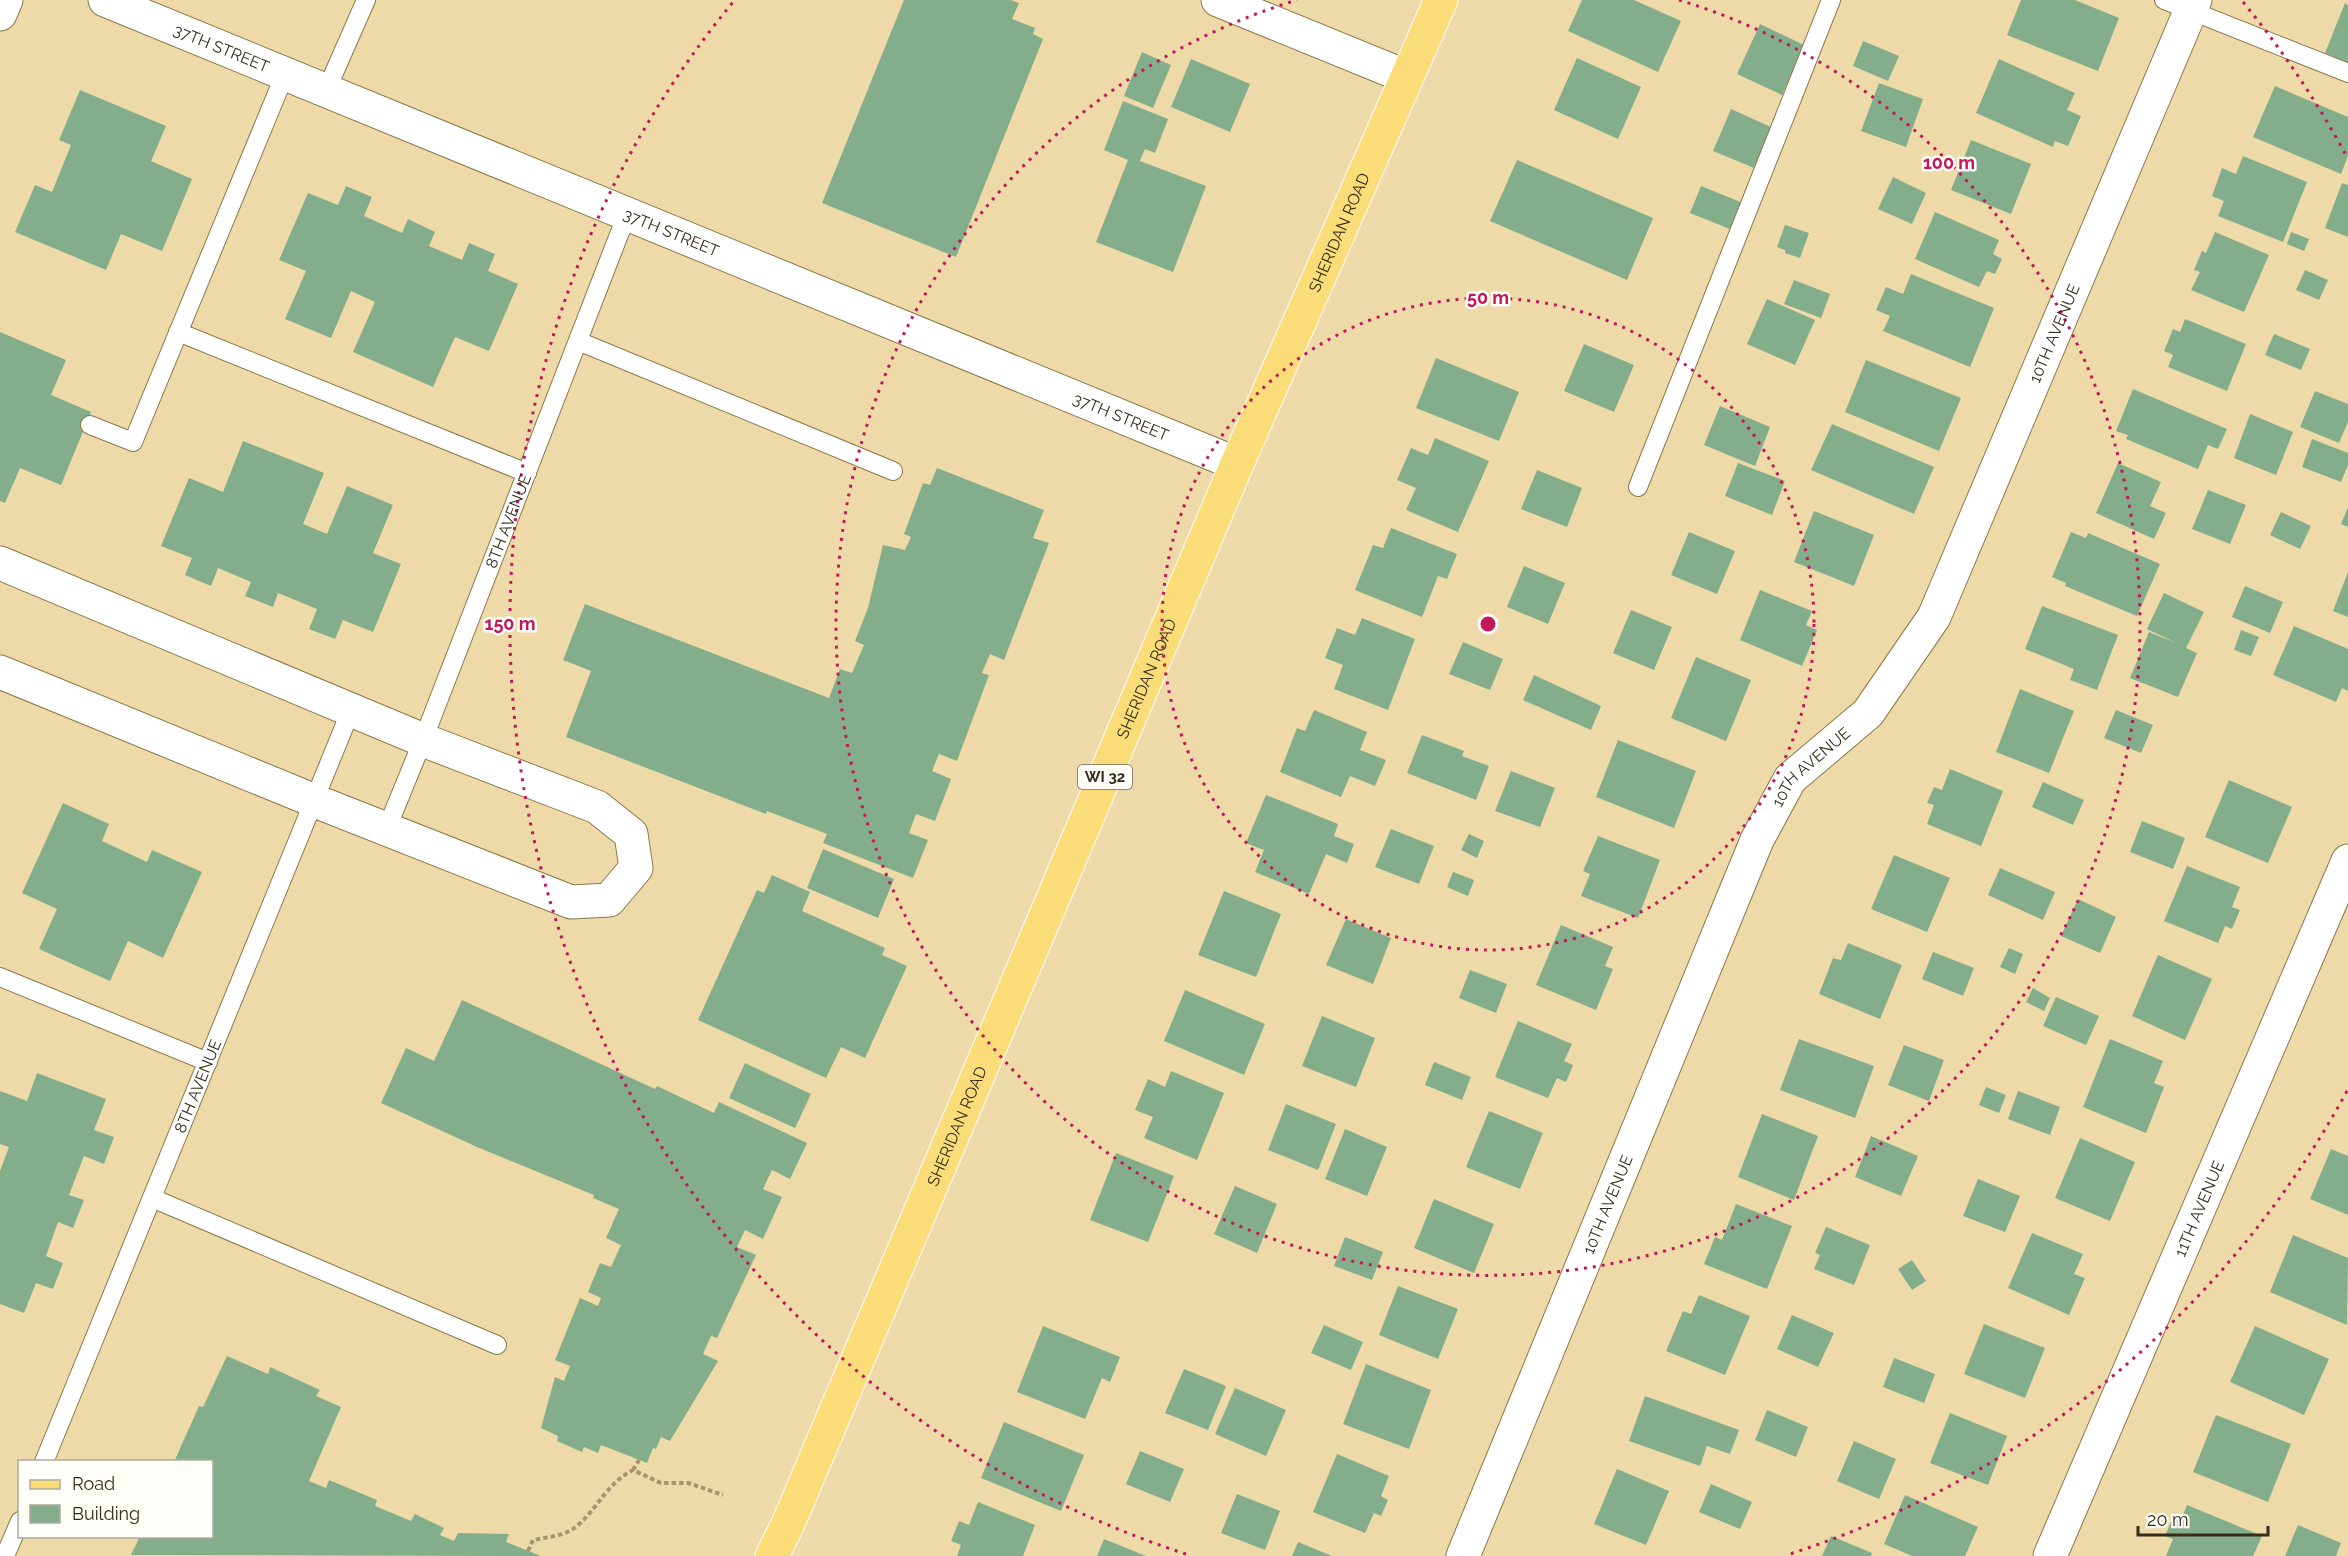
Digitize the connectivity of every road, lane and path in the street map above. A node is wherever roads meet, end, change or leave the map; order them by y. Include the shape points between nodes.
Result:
1 (6, 0) edge
2 (105, 0) edge
3 (366, 0) edge
4 (1218, 0) edge
5 (1441, 0) edge
6 (1831, 0) edge
7 (2183, 4) edge
8 (142, 7) edge
9 (0, 14) edge
10 (2348, 73) edge
11 (285, 74) junction
12 (1407, 77) junction
13 (326, 91) junction
14 (627, 214) junction
15 (178, 332) junction
16 (578, 341) junction
17 (90, 425) dead end
18 (1237, 464) junction
19 (893, 471) dead end
20 (527, 473) junction
21 (1638, 487) dead end
22 (0, 563) edge
23 (0, 672) edge
24 (351, 710) junction
25 (423, 740) junction
26 (315, 801) junction
27 (387, 828) junction
28 (2348, 861) edge
29 (0, 977) edge
30 (208, 1062) junction
31 (152, 1198) junction
32 (497, 1345) dead end
33 (44, 1460) edge
34 (639, 1460) dead end
35 (633, 1470) junction
36 (723, 1495) dead end
37 (18, 1526) edge
38 (528, 1551) dead end
39 (5, 1556) edge
40 (772, 1556) edge
41 (1463, 1556) edge
42 (2050, 1556) edge

1 - 9 street
2 - 8 street, 37TH STREET
3 - 13 lane
4 - 12 street
5 - 12 main road, SHERIDAN ROAD / WI 32
6 - 21 lane
7 - 10 lane
7 - 41 street, 10TH AVENUE via 1934,617 1868,713 1790,779 1757,840
8 - 11 street, 37TH STREET
11 - 13 street, 37TH STREET
11 - 15 lane
12 - 18 main road, SHERIDAN ROAD / WI 32
13 - 14 street, 37TH STREET
14 - 16 lane, 8TH AVENUE
14 - 18 street, 37TH STREET
15 - 17 lane via 133,442
15 - 20 lane
16 - 19 lane
16 - 20 lane, 8TH AVENUE
18 - 40 main road, SHERIDAN ROAD / WI 32
20 - 25 lane, 8TH AVENUE
22 - 24 street
23 - 26 street
24 - 25 street
24 - 26 lane, 8TH AVENUE
25 - 27 lane, 8TH AVENUE
25 - 27 street via 597,807 631,834 636,868 609,900 571,902
26 - 27 street
26 - 30 lane, 8TH AVENUE
28 - 42 street, 11TH AVENUE
29 - 30 lane
30 - 31 lane, 8TH AVENUE
31 - 32 lane
31 - 33 lane, 8TH AVENUE
34 - 35 path
35 - 36 path via 661,1483 688,1484
35 - 38 path via 618,1478 577,1526 562,1534 533,1540
37 - 39 lane

